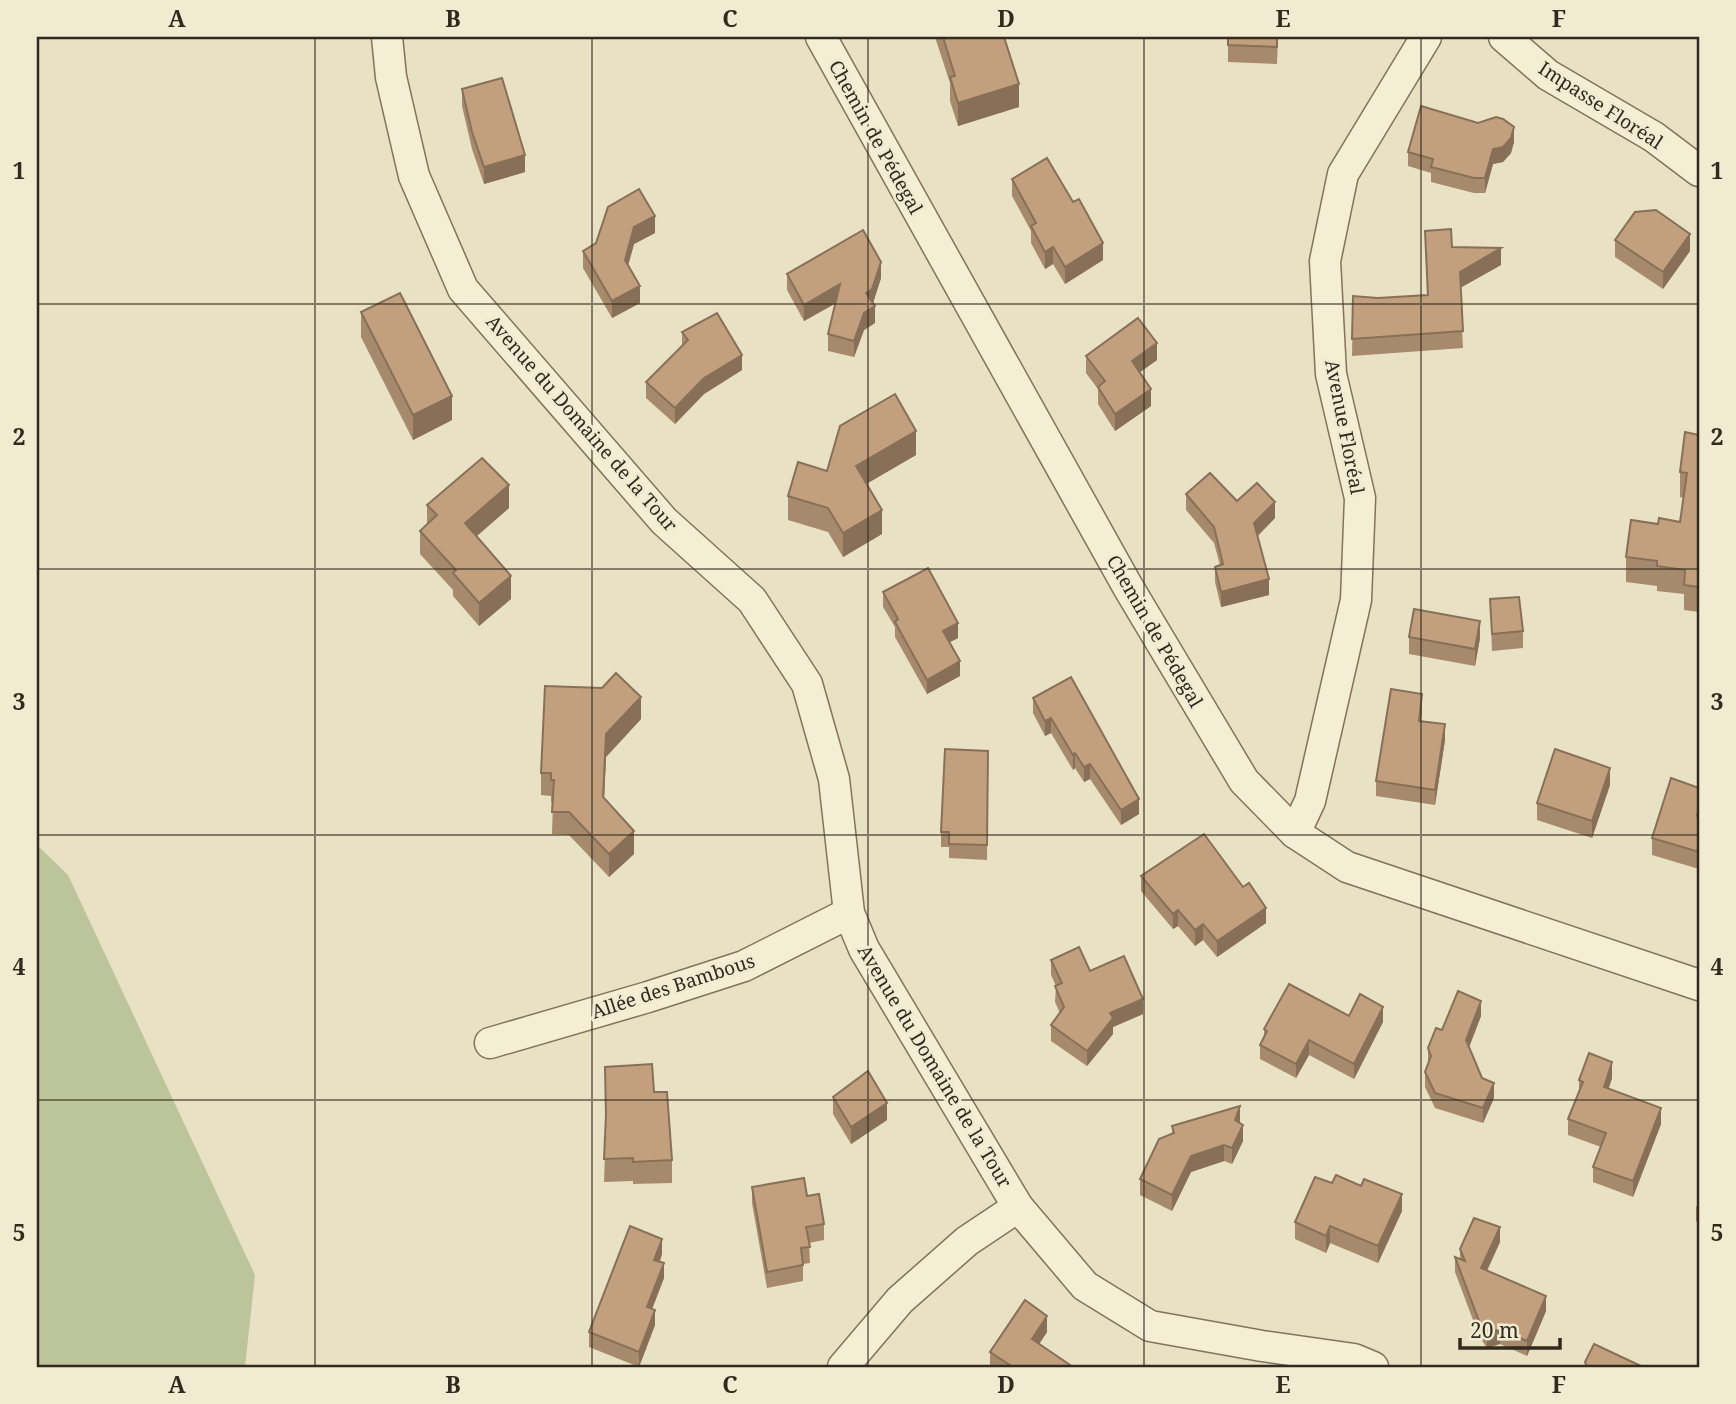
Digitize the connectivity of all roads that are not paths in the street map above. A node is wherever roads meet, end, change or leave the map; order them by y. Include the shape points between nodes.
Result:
1 (387, 37) edge
2 (821, 37) edge
3 (1426, 37) edge
4 (1504, 37) edge
5 (1699, 171) edge
6 (1295, 833) junction
7 (849, 913) junction
8 (1699, 985) edge
9 (490, 1043) dead end
10 (1018, 1207) junction
11 (843, 1367) edge
12 (1373, 1367) edge

1 - 7 street, Avenue du Domaine de la Tour via 390,77 414,176 463,289 664,521 752,600 807,684 834,779
2 - 6 street, Chemin de Pédegal via 1128,587 1244,781
3 - 6 street, Avenue Floréal via 1343,174 1325,261 1331,374 1360,498 1356,600 1310,801
4 - 5 street, Impasse Floréal via 1548,75 1654,137
6 - 8 street, Chemin de Pédegal via 1347,867
7 - 9 street, Allée des Bambous via 744,966
7 - 10 street, Avenue du Domaine de la Tour via 864,949
10 - 11 street via 967,1241 900,1300
10 - 12 street, Avenue du Domaine de la Tour via 1085,1286 1150,1326 1354,1359

